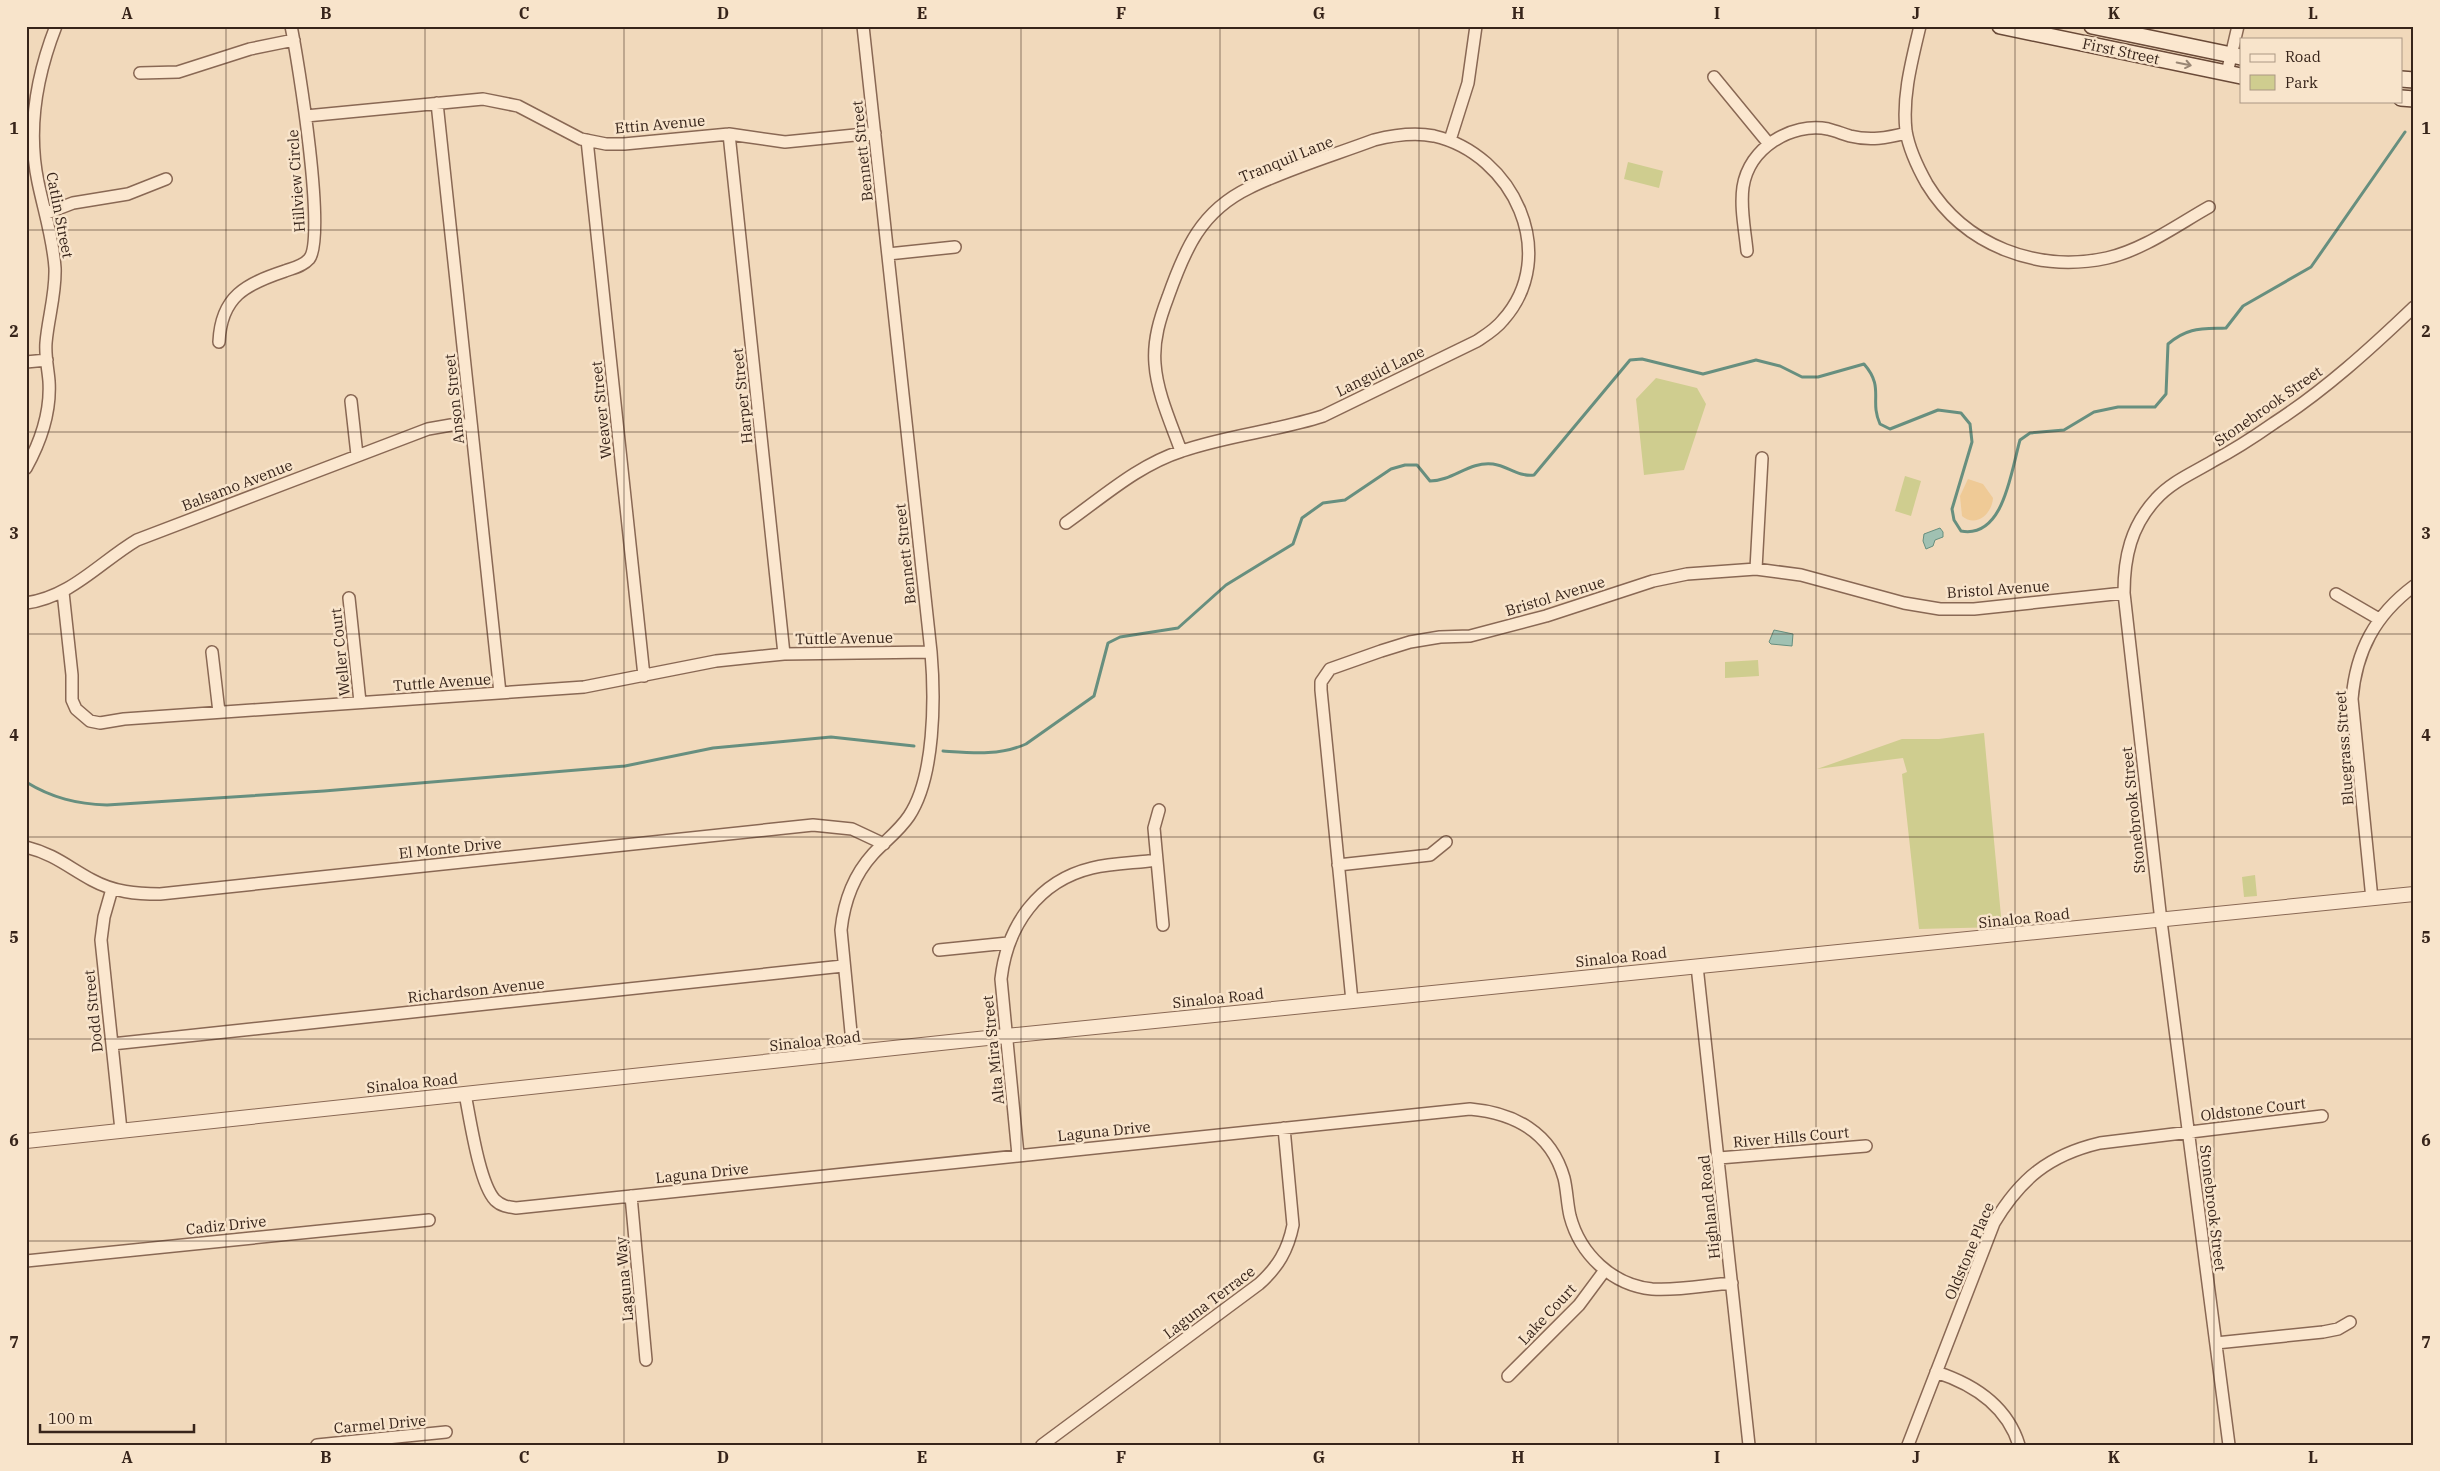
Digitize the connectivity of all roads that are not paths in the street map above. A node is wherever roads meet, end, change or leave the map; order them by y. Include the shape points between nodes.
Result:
1 (56, 26) edge
2 (291, 26) edge
3 (863, 26) edge
4 (1476, 26) edge
5 (1920, 26) edge
6 (2000, 26) edge
7 (2092, 26) edge
8 (2238, 26) edge
9 (294, 40) junction
10 (2236, 56) edge
11 (140, 73) dead end
12 (2234, 75) edge
13 (1714, 77) dead end
14 (437, 102) junction
15 (306, 116) junction
16 (876, 133) junction
17 (1906, 133) junction
18 (729, 134) junction
19 (587, 140) junction
20 (1450, 140) junction
21 (1769, 144) junction
22 (166, 179) dead end
23 (2209, 207) dead end
24 (46, 213) junction
25 (955, 247) dead end
26 (1747, 251) dead end
27 (888, 254) junction
28 (2414, 307) edge
29 (219, 342) dead end
30 (47, 360) junction
31 (26, 362) edge
32 (351, 401) dead end
33 (472, 425) junction
34 (1181, 451) junction
35 (357, 455) junction
36 (1762, 458) dead end
37 (26, 468) edge
38 (1066, 523) dead end
39 (1756, 569) junction
40 (2414, 586) edge
41 (63, 592) junction
42 (2124, 593) junction
43 (2336, 594) dead end
44 (349, 598) dead end
45 (26, 603) edge
46 (2379, 619) junction
47 (212, 652) dead end
48 (931, 652) junction
49 (784, 654) junction
50 (644, 676) junction
51 (500, 693) junction
52 (360, 702) junction
53 (219, 712) junction
54 (1159, 810) dead end
55 (1446, 842) dead end
56 (884, 844) junction
57 (26, 848) edge
58 (1157, 860) junction
59 (1338, 866) junction
60 (112, 889) junction
61 (2414, 894) edge
62 (2372, 899) junction
63 (2161, 920) junction
64 (1163, 925) dead end
65 (1008, 943) junction
66 (939, 950) dead end
67 (844, 966) junction
68 (1697, 966) junction
69 (1352, 1001) junction
70 (1006, 1036) junction
71 (112, 1044) junction
72 (853, 1053) junction
73 (464, 1094) junction
74 (2322, 1116) dead end
75 (1284, 1128) junction
76 (121, 1130) junction
77 (2188, 1133) junction
78 (26, 1141) edge
79 (1866, 1146) dead end
80 (1018, 1155) junction
81 (1719, 1158) junction
82 (631, 1196) junction
83 (429, 1220) dead end
84 (26, 1261) edge
85 (1604, 1270) junction
86 (1732, 1283) junction
87 (2350, 1322) dead end
88 (2216, 1343) junction
89 (646, 1360) dead end
90 (1936, 1372) junction
91 (1508, 1376) dead end
92 (446, 1432) dead end
93 (316, 1445) edge
94 (1042, 1445) edge
95 (1749, 1445) edge
96 (1908, 1445) edge
97 (2019, 1445) edge
98 (2229, 1445) edge

1 - 24 street, Catlin Street via 44,55 34,118 36,166
2 - 9 street, Hillview Circle
3 - 16 street, Bennett Street
4 - 20 street via 1468,83
5 - 17 street via 1906,95
6 -> 12 main road, First Street
7 - 10 main road, First Street
8 - 10 street
9 - 11 street via 250,49 178,72
9 - 15 street, Hillview Circle
10 - 12 street
13 - 21 street
14 - 15 street, Ettin Avenue
14 - 19 street, Ettin Avenue via 501,101
14 - 33 street, Anson Street
15 - 29 street, Hillview Circle via 315,220 313,252 302,264 257,280 238,293 224,314
16 - 18 street, Ettin Avenue via 785,142
16 - 27 street, Bennett Street
17 - 21 street via 1869,139 1810,128 1788,133
17 - 23 street via 1922,175 1949,213 1983,240 2027,258 2068,263 2110,257 2141,245
18 - 19 street, Ettin Avenue via 624,144
18 - 49 street, Harper Street
19 - 50 street, Weaver Street
20 - 34 street, Tranquil Lane via 1411,134 1374,140 1249,188 1224,203 1205,222 1181,259 1155,342 1158,384
20 - 34 street, Languid Lane via 1475,152 1496,170 1512,191 1524,218 1528,246 1526,274 1518,298 1504,319 1477,341 1322,416
21 - 26 street via 1752,163 1743,186
22 - 24 street via 128,194 73,204
24 - 30 street, Catlin Street via 55,269
25 - 27 street
27 - 48 street, Bennett Street
28 - 42 street, Stonebrook Street via 2309,398 2156,498 2140,519 2130,541 2124,567
30 - 31 street
30 - 37 street, Catlin Street via 48,406 44,428
32 - 35 street
33 - 35 street, Balsamo Avenue via 428,429
33 - 51 street, Anson Street
34 - 38 street, Languid Lane via 1134,474
35 - 41 street, Balsamo Avenue via 137,540
36 - 39 street
39 - 42 street, Bristol Avenue via 1801,575 1904,603 1940,609 1974,609
39 - 59 street, Bristol Avenue via 1687,574 1653,581 1546,616 1470,636 1410,642 1330,669 1324,675 1321,690
40 - 46 street, Bluegrass Street
41 - 45 street, Balsamo Avenue
41 - 53 street, Tuttle Avenue via 72,700 83,718 100,723
42 - 63 street, Stonebrook Street
43 - 46 street
44 - 52 street, Weller Court
46 - 62 street, Bluegrass Street via 2359,658 2352,699
47 - 53 street
48 - 49 street, Tuttle Avenue
48 - 56 street, Bennett Street via 933,707 924,779 910,815
49 - 50 street, Tuttle Avenue via 716,661
50 - 51 street, Tuttle Avenue via 584,687
51 - 52 street, Tuttle Avenue
52 - 53 street, Tuttle Avenue
54 - 58 street via 1154,828
55 - 59 street via 1430,855
56 - 60 street, El Monte Drive via 852,829 814,825 160,894 135,894
56 - 67 street, Bennett Street via 861,869 846,899 841,930
57 - 60 street, El Monte Drive via 42,851
58 - 64 street
58 - 65 street, Alta Mira Street via 1093,868 1060,880 1028,907
59 - 69 street, Bristol Avenue
60 - 71 street, Dodd Street via 101,940
61 - 62 street, Sinaloa Road
62 - 63 street, Sinaloa Road
63 - 68 street, Sinaloa Road
63 - 77 street, Stonebrook Street
65 - 66 street
65 - 70 street, Alta Mira Street via 1001,979
67 - 71 street, Richardson Avenue
67 - 72 street, Bennett Street
68 - 69 street, Sinaloa Road
68 - 81 street, Highland Road
69 - 70 street, Sinaloa Road
70 - 72 street, Sinaloa Road
70 - 80 street, Alta Mira Street
71 - 76 street, Dodd Street
72 - 73 street, Sinaloa Road
73 - 76 street, Sinaloa Road
73 - 82 street, Laguna Drive via 479,1161 490,1192 501,1204 516,1208
74 - 77 street, Oldstone Court
75 - 80 street, Laguna Drive
75 - 85 street, Laguna Drive via 1470,1110 1493,1111 1514,1118 1536,1133 1554,1155 1564,1179 1575,1232 1587,1253
75 - 94 street, Laguna Terrace via 1293,1225 1278,1264 1260,1284
76 - 78 street, Sinaloa Road
77 - 88 street, Stonebrook Street
77 - 90 street, Oldstone Place via 2082,1147 2051,1160 2026,1180 1994,1223
79 - 81 street, River Hills Court
80 - 82 street, Laguna Drive
81 - 86 street, Highland Road
82 - 89 street, Laguna Way
83 - 84 street, Cadiz Drive
85 - 86 street, Laguna Drive via 1628,1283 1651,1289
85 - 91 street, Lake Court via 1578,1305
86 - 95 street, Highland Road
87 - 88 street via 2323,1332
88 - 98 street, Stonebrook Street
90 - 96 street, Oldstone Place
90 - 97 street via 1957,1379 1993,1402 2007,1419
92 - 93 street, Carmel Drive

